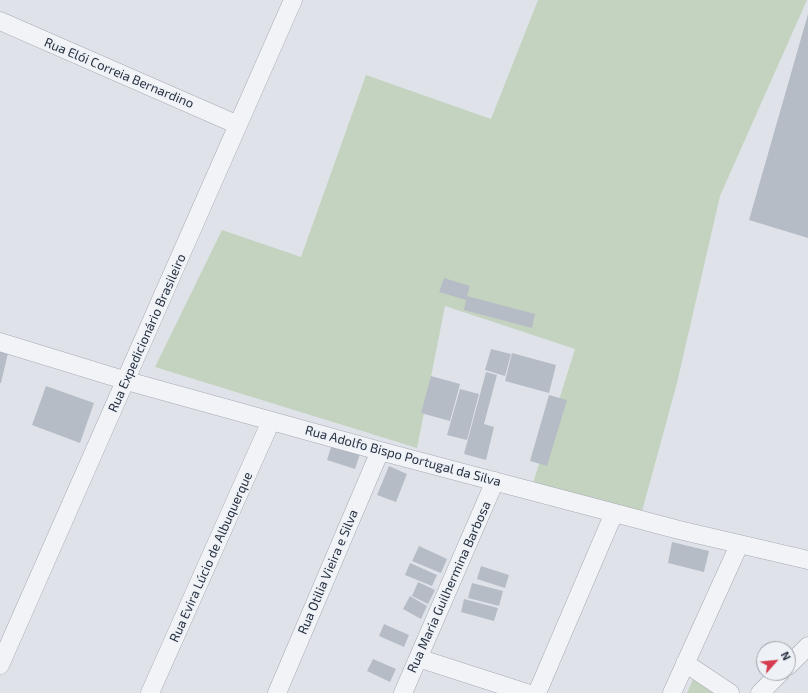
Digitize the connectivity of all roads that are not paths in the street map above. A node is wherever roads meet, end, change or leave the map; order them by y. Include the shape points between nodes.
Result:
1 (293, 0) edge
2 (0, 21) edge
3 (238, 124) junction
4 (0, 342) edge
5 (127, 380) junction
6 (271, 421) junction
7 (380, 451) junction
8 (495, 482) junction
9 (614, 513) junction
10 (739, 544) junction
11 (808, 560) edge
12 (808, 646) edge
13 (418, 658) junction
14 (796, 658) edge
15 (1, 659) edge
16 (685, 663) junction
17 (772, 681) edge
18 (150, 693) edge
19 (276, 693) edge
20 (403, 693) edge
21 (527, 693) edge
22 (537, 693) edge
23 (672, 693) edge
24 (730, 693) edge
25 (760, 693) edge

1 - 3 street, Rua Expedicionário Brasileiro
2 - 3 street, Rua Elói Correia Bernardino
3 - 5 street, Rua Expedicionário Brasileiro
4 - 5 street, Rua Adolfo Bispo Portugal da Silva
5 - 6 street, Rua Adolfo Bispo Portugal da Silva
5 - 15 street, Rua Expedicionário Brasileiro
6 - 7 street, Rua Adolfo Bispo Portugal da Silva
6 - 18 street, Rua Evira Lúcio de Albuquerque
7 - 8 street, Rua Adolfo Bispo Portugal da Silva
7 - 19 street, Rua Otilia Vieira e Silva
8 - 9 street, Rua Adolfo Bispo Portugal da Silva
8 - 13 street, Rua Maria Guilhermina Barbosa
9 - 10 street, Rua Adolfo Bispo Portugal da Silva
9 - 22 street
10 - 11 street, Rua Adolfo Bispo Portugal da Silva
10 - 16 street
12 - 14 street
13 - 20 street, Rua Maria Guilhermina Barbosa
13 - 21 street
16 - 23 street
16 - 24 street
17 - 25 street

